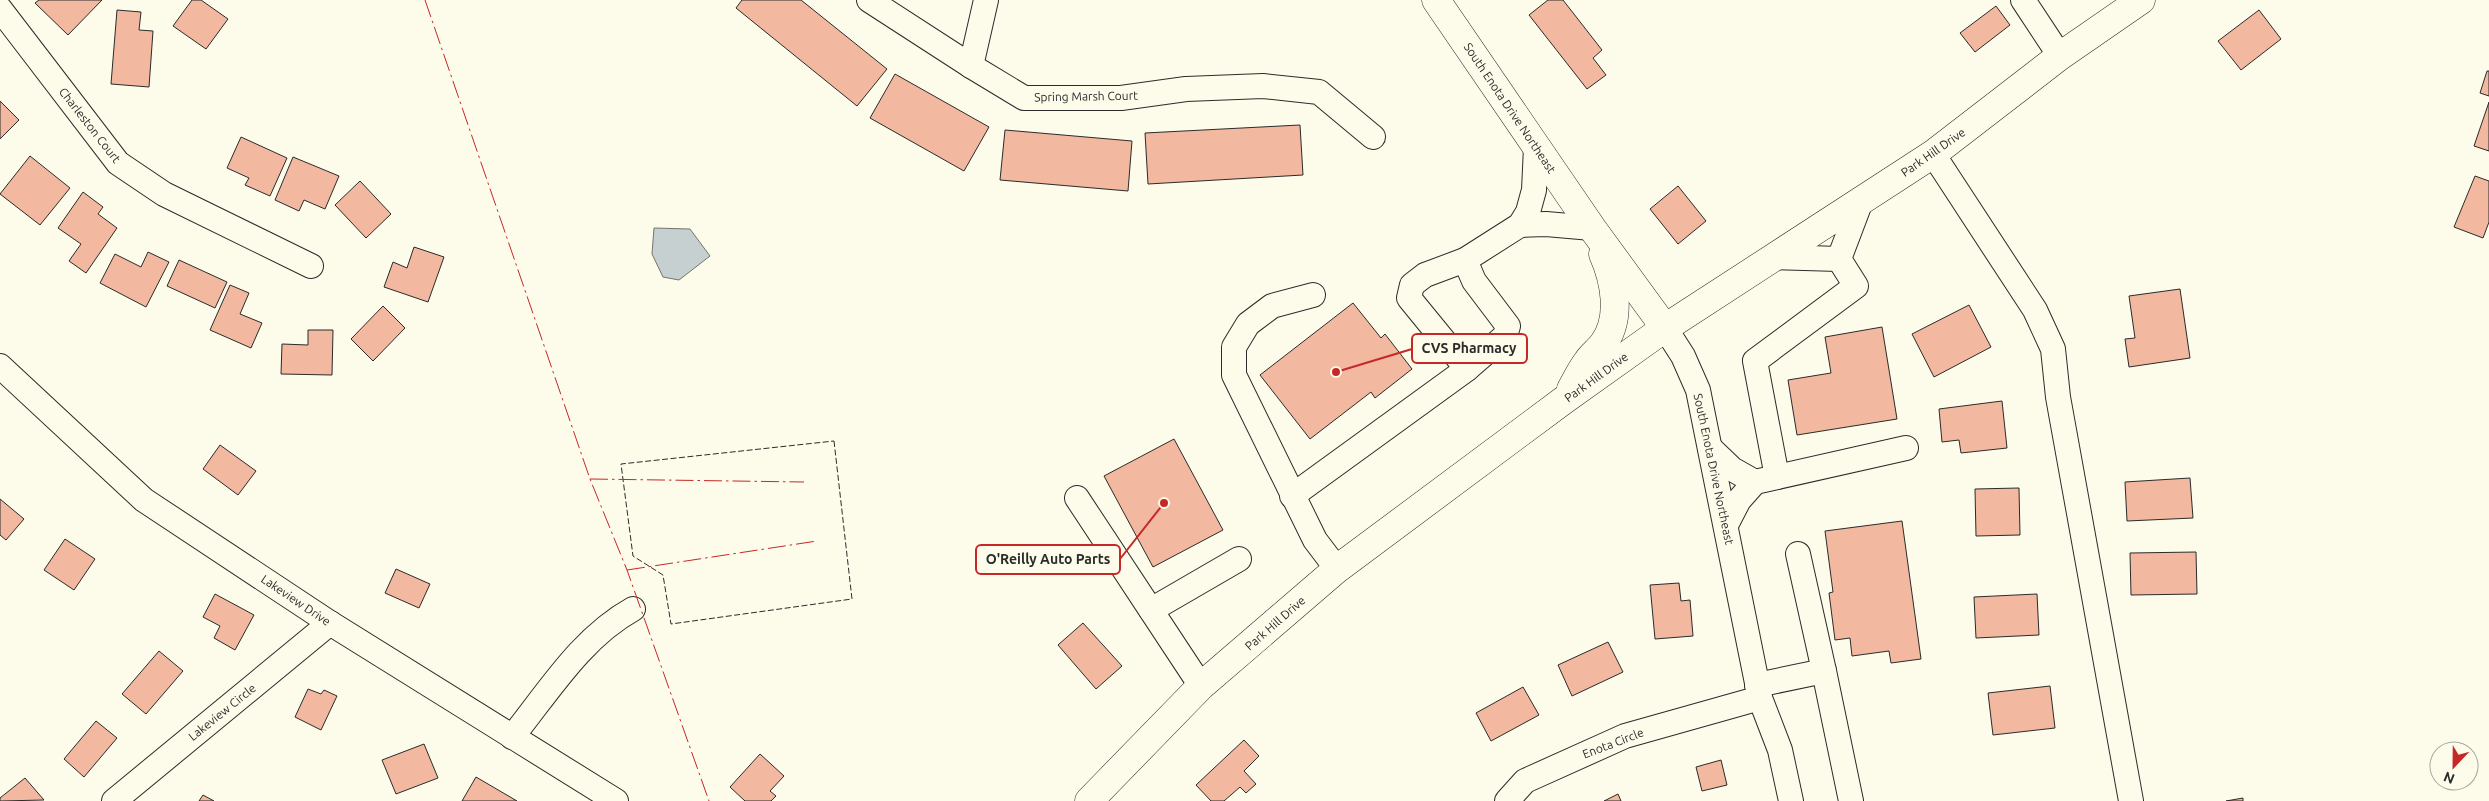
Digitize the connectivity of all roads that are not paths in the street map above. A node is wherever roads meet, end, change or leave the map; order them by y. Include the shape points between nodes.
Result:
1 (869, 0) edge
2 (986, 0) edge
3 (1436, 0) edge
4 (2023, 0) edge
5 (2141, 0) edge
6 (0, 9) edge
7 (2060, 56) junction
8 (971, 66) junction
9 (1373, 137) dead end
10 (1536, 147) junction
11 (1933, 154) junction
12 (1861, 201) junction
13 (1520, 224) junction
14 (1592, 228) junction
15 (1774, 257) junction
16 (1839, 259) junction
17 (1465, 260) junction
18 (311, 266) dead end
19 (1313, 295) dead end
20 (1665, 328) junction
21 (0, 366) edge
22 (1467, 369) junction
23 (1564, 400) junction
24 (1710, 448) junction
25 (1906, 448) dead end
26 (1766, 480) junction
27 (1292, 496) junction
28 (1077, 498) dead end
29 (1726, 525) junction
30 (1798, 554) dead end
31 (1240, 559) dead end
32 (1338, 570) junction
33 (633, 609) dead end
34 (1152, 610) junction
35 (330, 623) junction
36 (1824, 671) junction
37 (1202, 686) junction
38 (1758, 691) junction
39 (512, 737) junction
40 (114, 801) edge
41 (616, 801) edge
42 (1089, 801) edge
43 (1507, 801) edge
44 (1791, 801) edge
45 (1851, 801) edge
46 (2131, 801) edge

1 - 8 street, Spring Marsh Court
2 - 8 street
3 - 10 main road, South Enota Drive Northeast
4 - 7 street
5 - 7 main road, Park Hill Drive
6 - 18 street, Charleston Court via 118,163 164,194
7 - 11 main road, Park Hill Drive
8 - 9 street, Spring Marsh Court via 1024,98 1121,98 1186,89 1263,86 1319,92
10 - 13 street via 1534,190 1528,212
10 - 14 main road, South Enota Drive Northeast
11 - 12 main road, Park Hill Drive
11 - 46 street via 2035,310 2053,349 2060,406
12 - 15 main road, Park Hill Drive
12 - 16 street
13 - 14 street
13 - 17 street
14 - 20 main road, South Enota Drive Northeast
14 - 23 main road via 1613,276 1613,323 1604,344 1587,360
15 - 16 street
15 - 20 main road, Park Hill Drive
16 - 26 street via 1856,286 1755,361
17 - 22 street via 1474,281 1508,326 1505,336
17 - 22 street via 1425,275 1412,285 1409,298
19 - 27 street via 1272,306 1248,324 1234,347 1234,375
20 - 23 main road, Park Hill Drive
20 - 24 street, South Enota Drive Northeast via 1683,356 1698,390
21 - 35 street, Lakeview Drive via 144,500
22 - 27 street
23 - 32 main road, Park Hill Drive
24 - 26 street via 1732,469
24 - 29 street, South Enota Drive Northeast
25 - 26 street
26 - 29 street via 1739,500
27 - 32 street via 1315,540
28 - 34 street
29 - 38 street, South Enota Drive Northeast
30 - 36 street
31 - 34 street
32 - 37 main road, Park Hill Drive
33 - 39 street via 602,629 587,644
34 - 37 street
35 - 39 street, Lakeview Drive
35 - 40 street, Lakeview Circle
36 - 38 street, Enota Circle
36 - 45 street
37 - 42 main road, Park Hill Drive
38 - 43 street, Enota Circle via 1625,736 1525,781
38 - 44 street, South Enota Drive Northeast via 1780,750
39 - 41 street, Lakeview Drive

